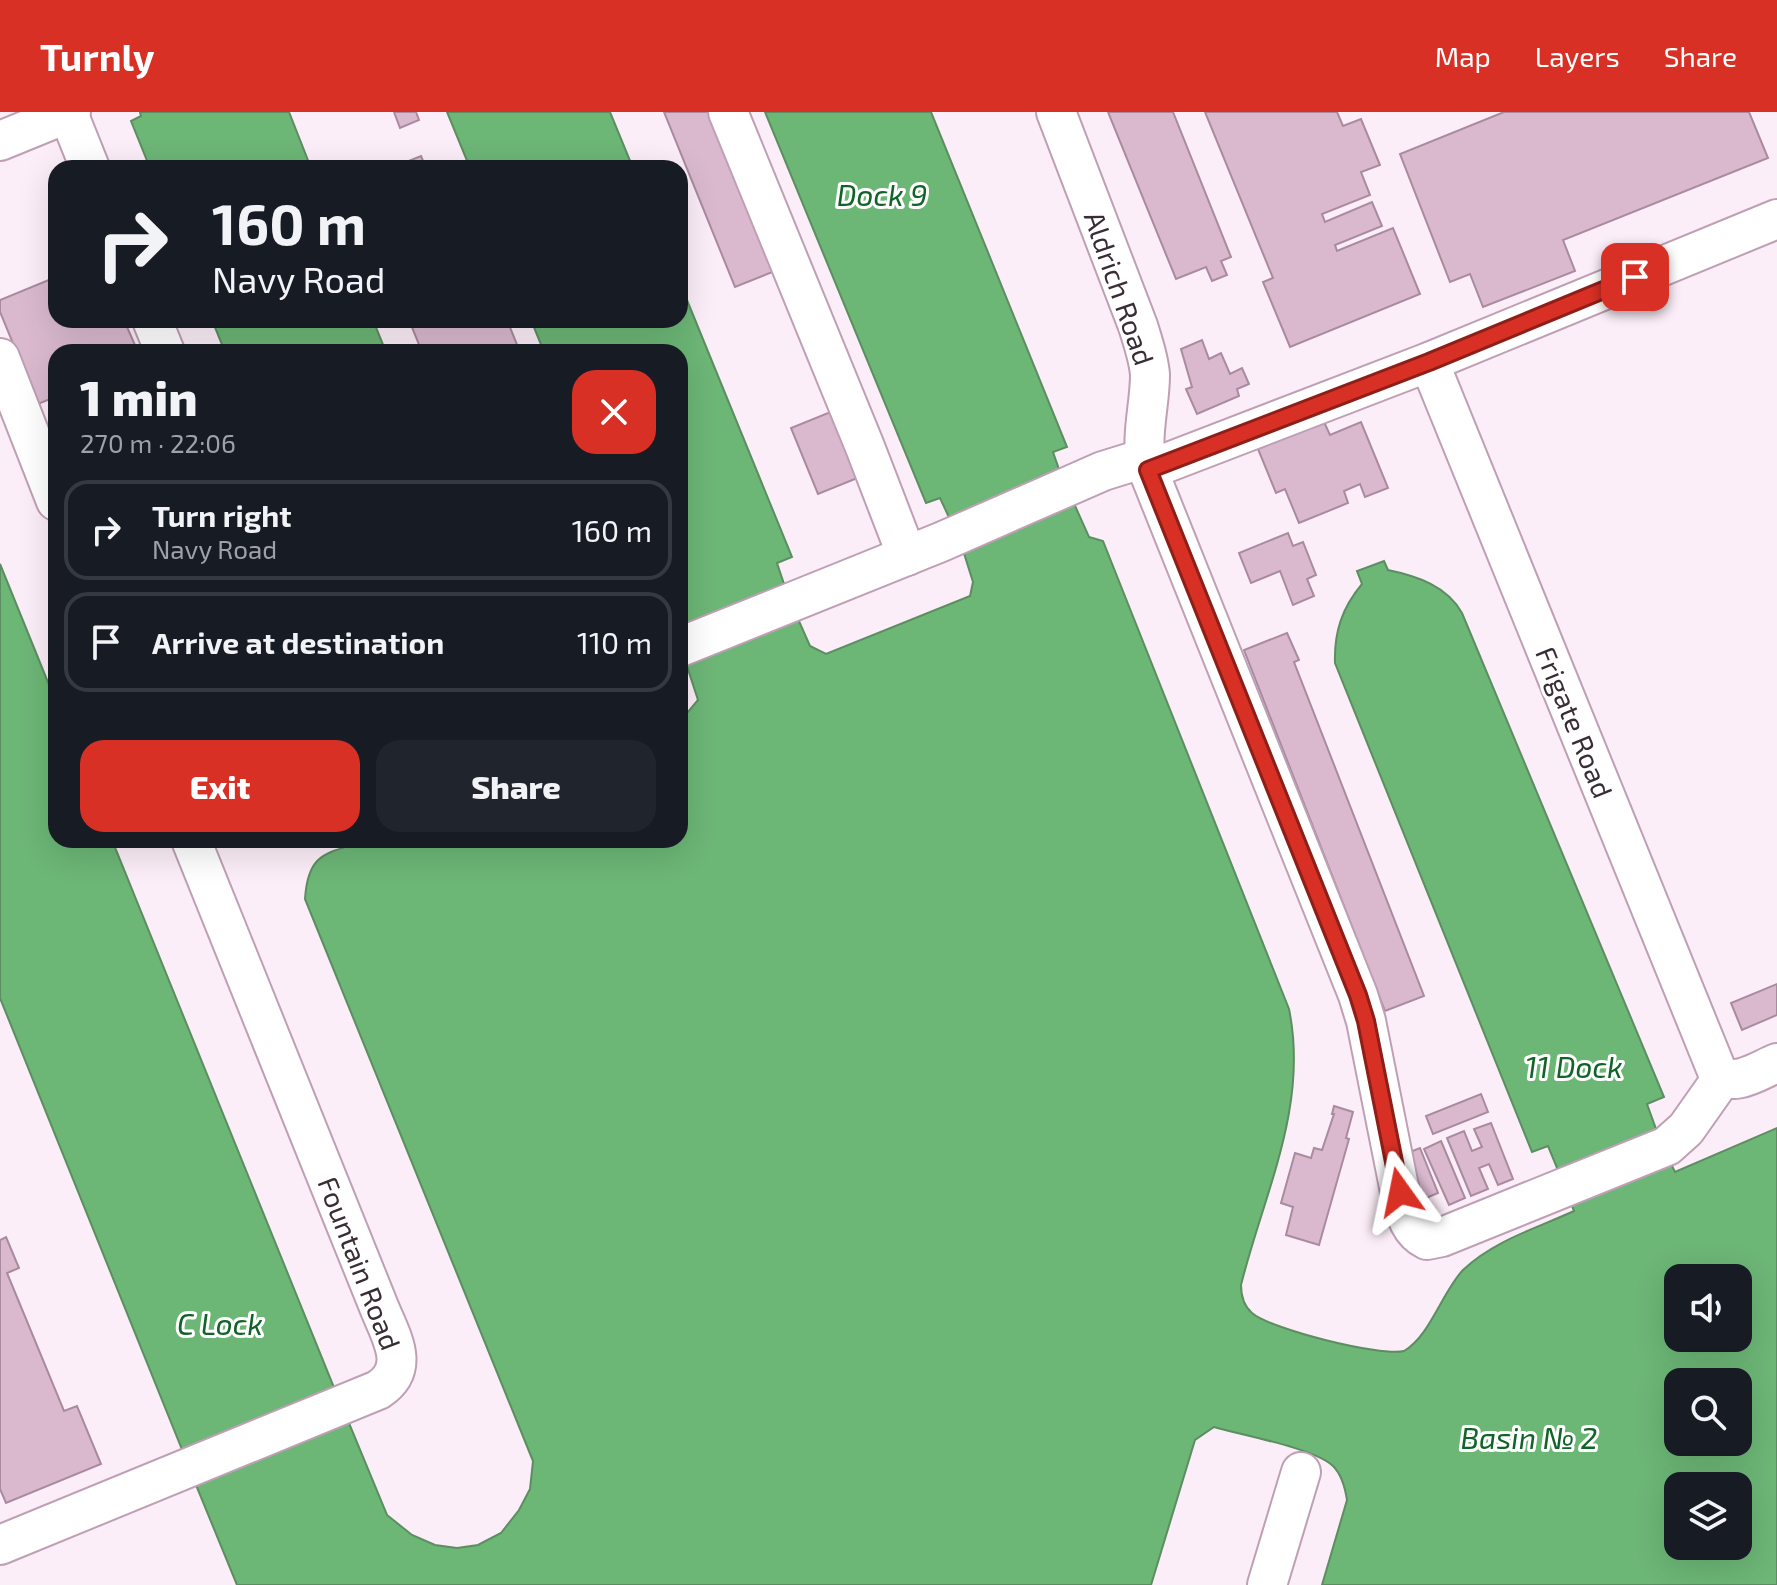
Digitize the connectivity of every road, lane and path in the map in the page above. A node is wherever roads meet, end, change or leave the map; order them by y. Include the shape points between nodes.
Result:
1 (728, 112) edge
2 (1056, 112) edge
3 (70, 113) edge
4 (0, 141) edge
5 (87, 160) edge
6 (1777, 219) edge
7 (0, 358) edge
8 (1429, 362) junction
9 (1146, 464) junction
10 (48, 481) edge
11 (907, 556) junction
12 (688, 644) edge
13 (199, 848) edge
14 (1777, 1063) edge
15 (1724, 1078) junction
16 (1301, 1472) dead end
17 (3, 1537) edge
18 (1267, 1585) edge

1 - 11 lane
2 - 9 lane, Aldrich Road via 1147,358
3 - 4 lane
3 - 5 lane
6 - 8 lane
7 - 10 lane
8 - 9 lane
8 - 15 lane, Frigate Road
9 - 11 lane via 1116,466
9 - 15 lane, Aldrich Road via 1358,995 1400,1192 1415,1232 1427,1240 1442,1237 1664,1147 1686,1129
11 - 12 lane
13 - 17 lane, Fountain Road via 397,1368 378,1390
14 - 15 lane via 1737,1080
16 - 18 lane

